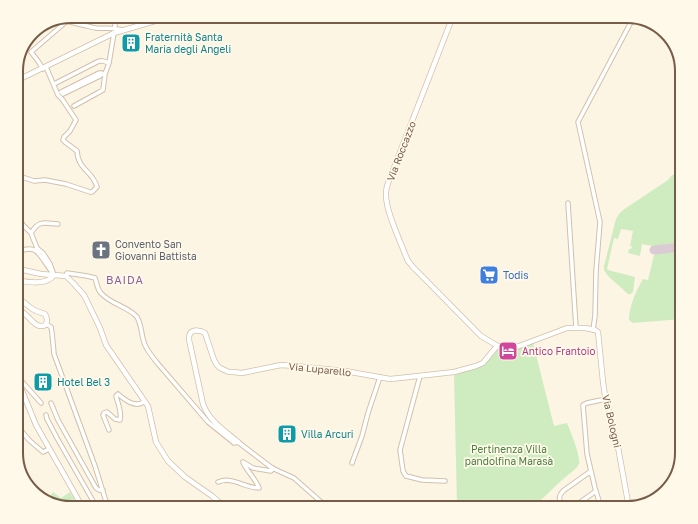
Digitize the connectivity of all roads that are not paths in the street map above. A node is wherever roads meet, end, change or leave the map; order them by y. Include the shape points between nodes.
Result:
1 (66, 23) edge
2 (72, 23) edge
3 (115, 23) edge
4 (141, 23) edge
5 (150, 23) edge
6 (450, 23) edge
7 (630, 24) dead end
8 (140, 26) junction
9 (115, 31) junction
10 (110, 63) junction
11 (45, 68) junction
12 (104, 74) junction
13 (23, 78) edge
14 (56, 83) dead end
15 (74, 106) dead end
16 (23, 177) edge
17 (568, 203) dead end
18 (58, 224) dead end
19 (23, 225) edge
20 (31, 233) junction
21 (23, 250) edge
22 (23, 270) edge
23 (54, 275) junction
24 (66, 276) junction
25 (23, 282) edge
26 (23, 302) edge
27 (23, 312) edge
28 (46, 324) junction
29 (576, 328) junction
30 (593, 330) junction
31 (497, 346) junction
32 (420, 376) junction
33 (380, 377) junction
34 (23, 384) edge
35 (23, 393) edge
36 (606, 399) junction
37 (144, 402) junction
38 (41, 403) dead end
39 (51, 403) dead end
40 (46, 415) dead end
41 (109, 430) dead end
42 (23, 433) edge
43 (238, 442) junction
44 (49, 449) junction
45 (352, 463) dead end
46 (273, 468) junction
47 (591, 471) junction
48 (445, 481) dead end
49 (218, 482) dead end
50 (103, 490) junction
51 (596, 491) junction
52 (79, 501) edge
53 (93, 501) edge
54 (106, 501) edge
55 (218, 501) edge
56 (320, 501) edge
57 (560, 501) edge
58 (582, 501) edge
59 (599, 501) edge
60 (628, 501) edge

1 - 11 street via 32,52
2 - 9 street
3 - 9 street
4 - 8 street
5 - 8 street
6 - 31 street, Via Roccazzo via 388,183 386,199 408,261 481,336
7 - 30 street via 578,122 600,222
8 - 9 street
9 - 10 street
9 - 11 street
10 - 12 street
10 - 14 street via 98,61
11 - 13 street
11 - 16 street via 58,95 76,120 63,140 75,149 80,164 88,170 97,186 90,192 66,184
12 - 12 street via 99,73 61,92 63,94
12 - 15 street via 103,90
17 - 29 street
18 - 20 street via 41,223
19 - 20 street
20 - 23 street
21 - 23 street via 36,250
22 - 23 street
23 - 24 street
23 - 25 street via 47,281
24 - 37 street via 84,295 106,345
24 - 43 street via 68,273 95,278 99,291 106,298 131,312 140,325 145,345 159,366 208,422 234,443
26 - 28 street via 45,314
27 - 28 street via 34,323 42,326
28 - 50 street via 51,327 54,354
29 - 30 street
29 - 31 street via 567,328 508,350
30 - 36 street, Via Bologni via 599,334
31 - 32 street, Via Luparello via 483,363 476,366 454,372
32 - 33 street, Via Luparello via 390,379
32 - 48 street via 400,450 403,471 406,476 422,480
33 - 43 street, Via Luparello via 281,365 242,373 229,372 220,368 214,360 205,333 192,331 189,337 190,344 205,410
33 - 45 street
34 - 38 street
35 - 44 street
36 - 47 street via 583,405
36 - 60 street, Via Bologni
37 - 41 street via 134,404 118,394 116,396 120,420 106,412 103,415
37 - 55 street via 148,406 156,442 168,461
39 - 50 street via 96,488
40 - 53 street
42 - 44 street via 43,452
43 - 46 street
44 - 52 street
46 - 49 street via 271,471 253,468 243,462 259,488 227,480
46 - 56 street via 294,478
47 - 51 street
47 - 57 street via 563,491
50 - 54 street
51 - 58 street
51 - 59 street

